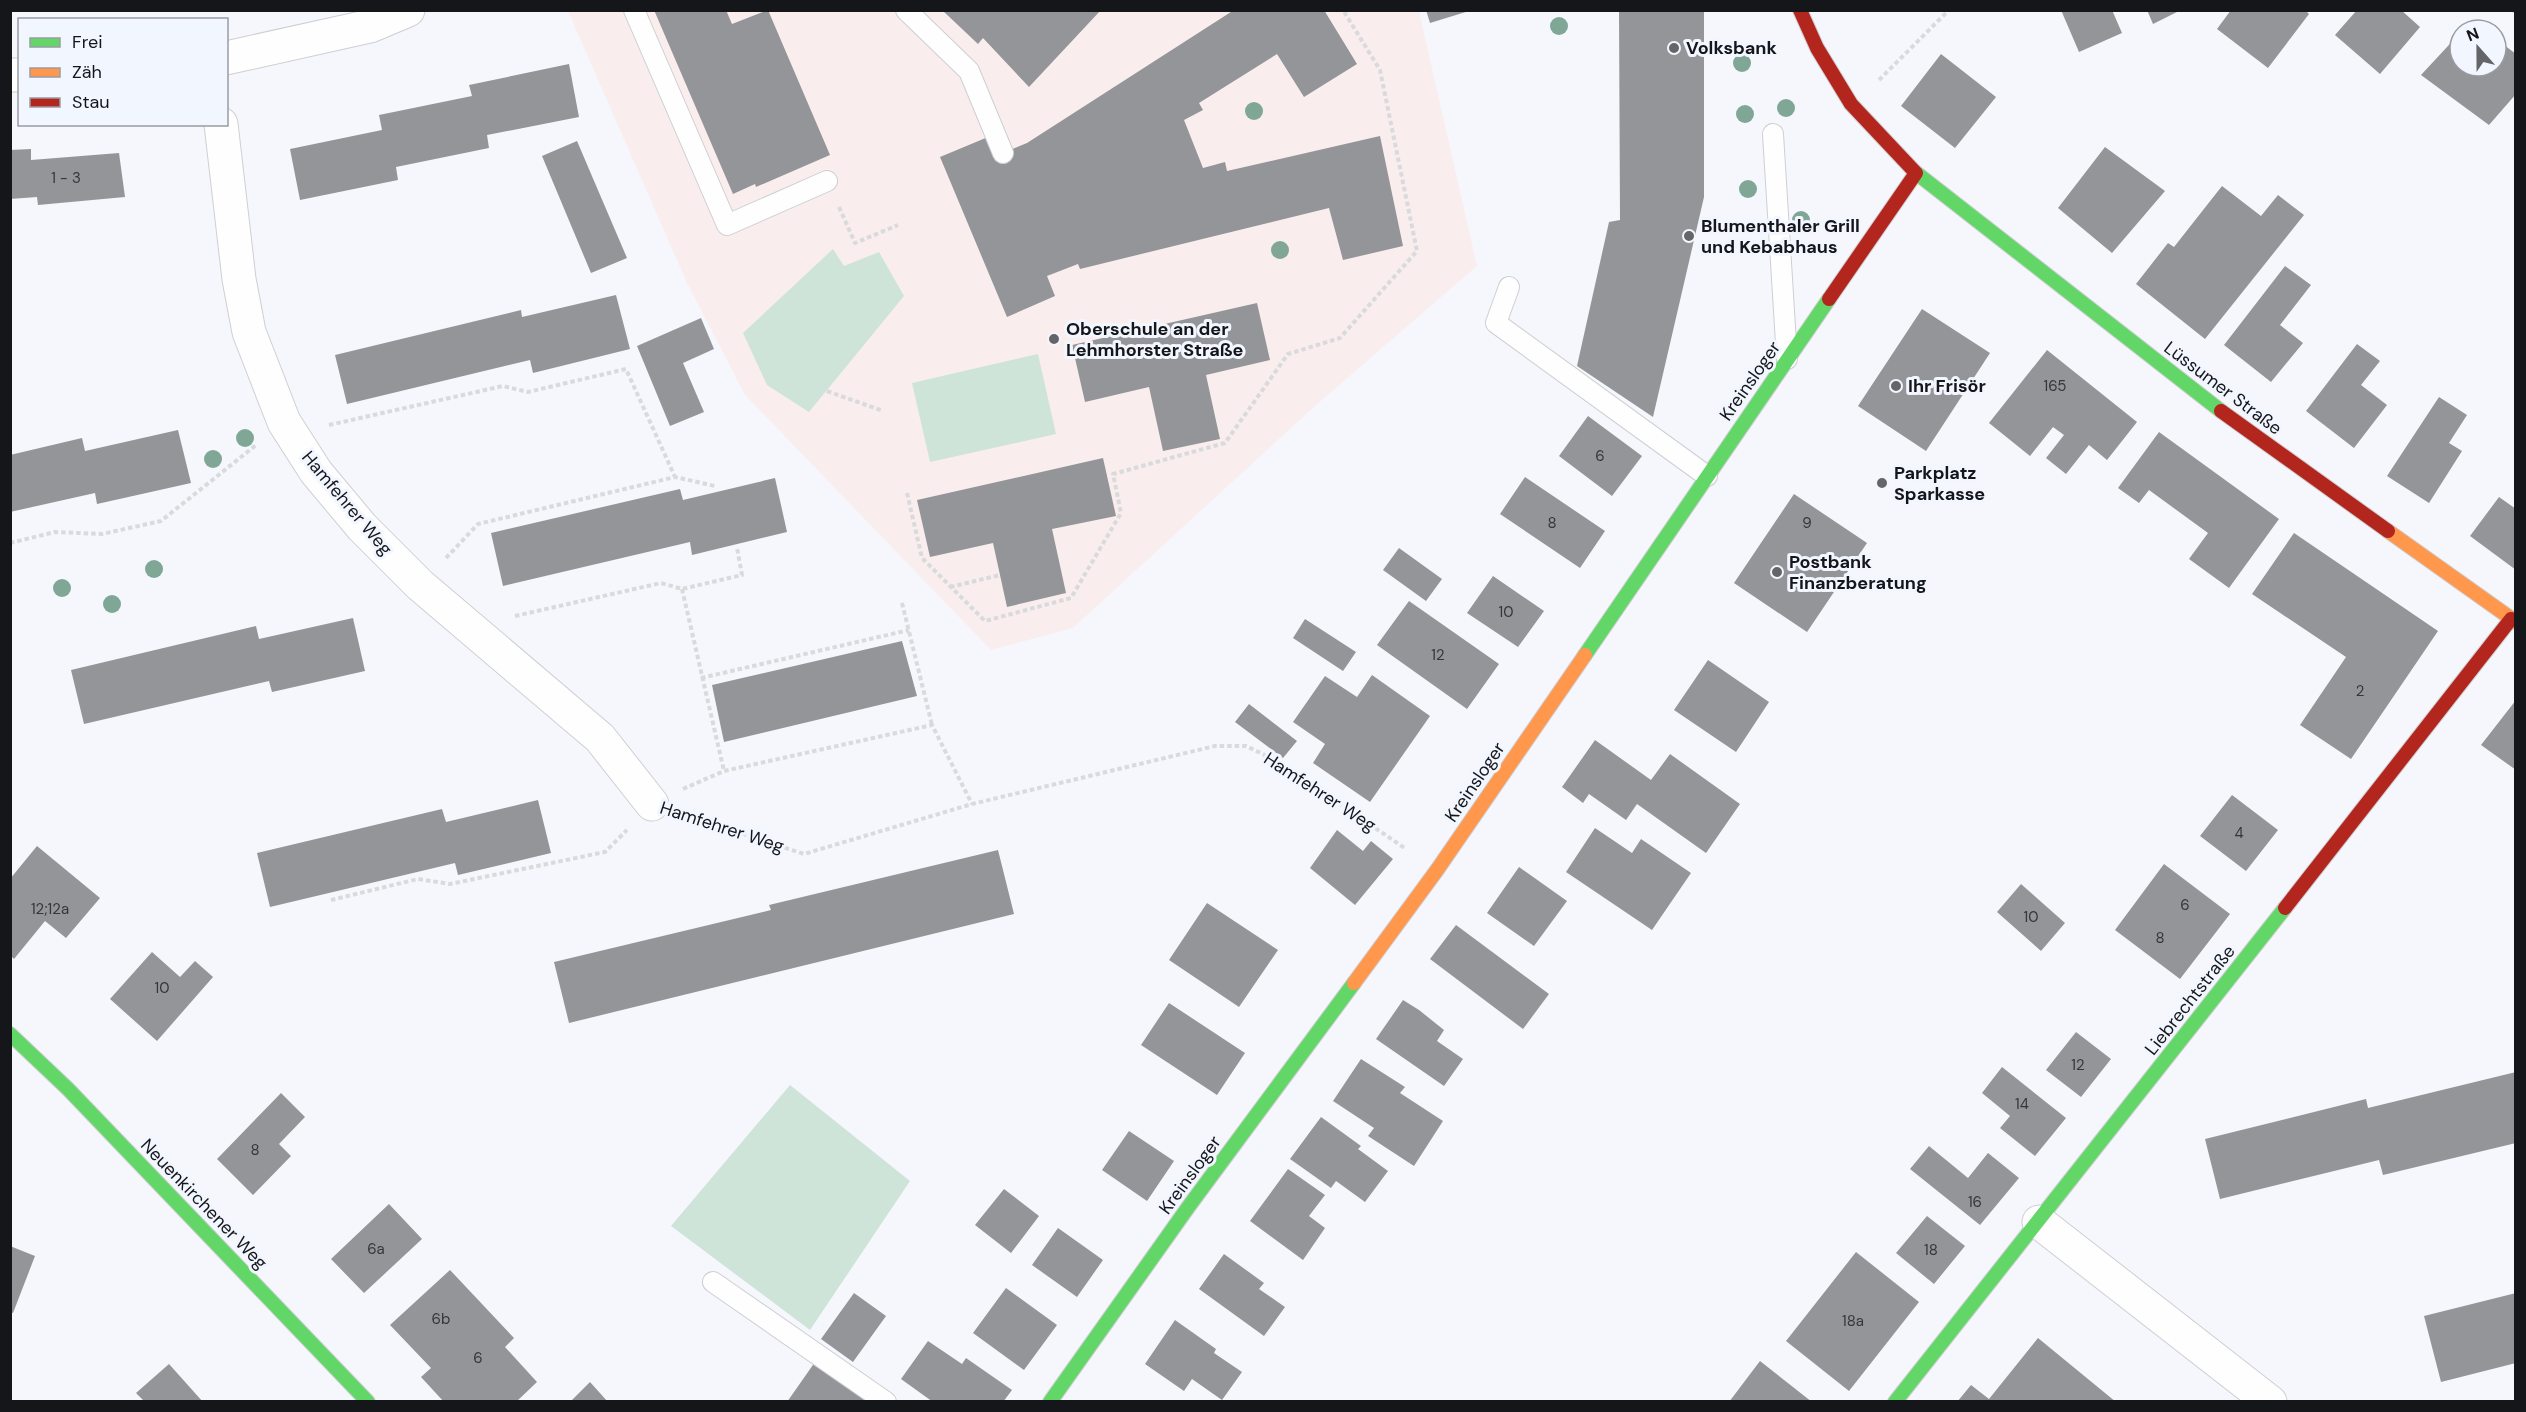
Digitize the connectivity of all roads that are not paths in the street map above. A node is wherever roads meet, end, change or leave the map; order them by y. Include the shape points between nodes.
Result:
1 (408, 10) edge
2 (634, 10) edge
3 (906, 10) edge
4 (1800, 10) edge
5 (228, 58) edge
6 (221, 126) edge
7 (1773, 134) dead end
8 (1004, 153) dead end
9 (1916, 173) junction
10 (827, 182) dead end
11 (1509, 287) dead end
12 (1787, 361) junction
13 (1707, 476) junction
14 (2513, 620) edge
15 (652, 804) road end
16 (10, 1034) edge
17 (2039, 1222) junction
18 (713, 1282) dead end
19 (368, 1401) edge
20 (886, 1401) edge
21 (1050, 1401) edge
22 (1895, 1401) edge
23 (2270, 1401) edge

1 - 5 street via 370,27
2 - 10 lane via 727,225
3 - 8 lane via 969,71
4 - 9 main road, Lüssumer Straße via 1817,48 1851,104
6 - 15 street, Hamfehrer Weg via 249,332 288,428 316,472 362,527 420,585 600,738
7 - 12 lane
9 - 12 main road, Kreinsloger
9 - 14 main road, Lüssumer Straße via 2252,435
11 - 13 lane via 1496,323
12 - 13 main road, Kreinsloger
13 - 21 main road, Kreinsloger via 1437,870
14 - 17 main road, Liebrechtstraße
16 - 19 main road, Neuenkirchener Weg via 68,1089
17 - 22 main road, Liebrechtstraße
17 - 23 street
18 - 20 lane

